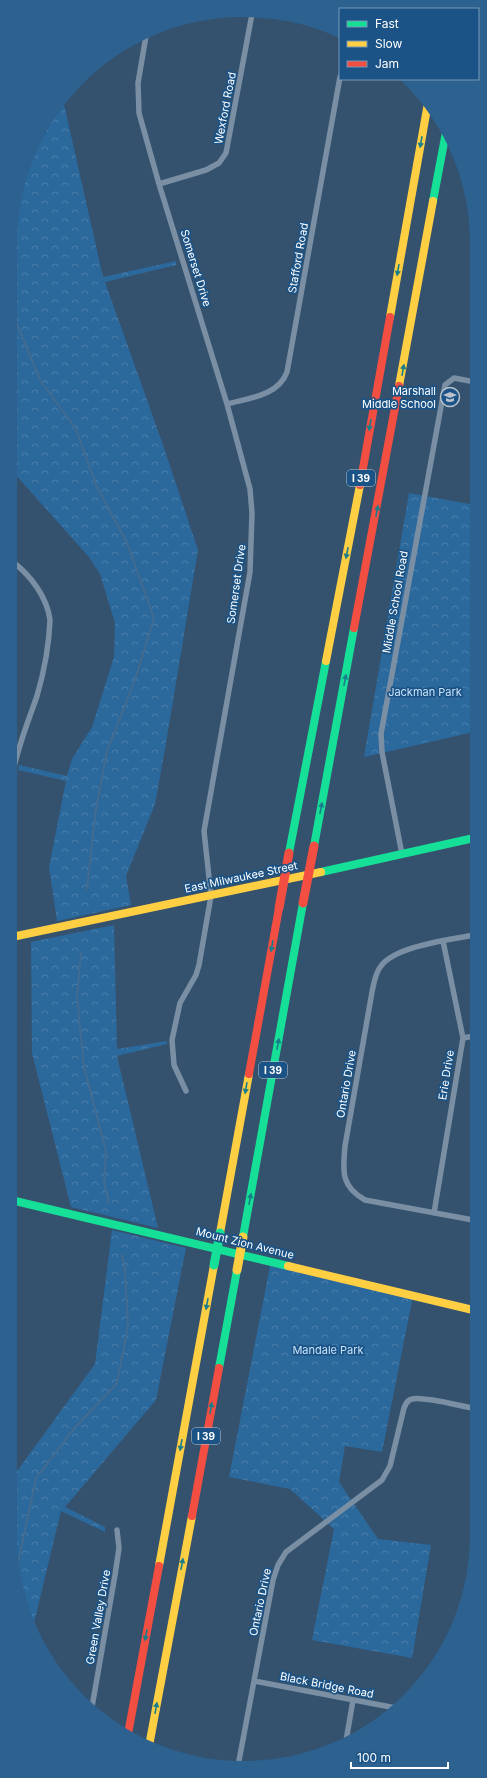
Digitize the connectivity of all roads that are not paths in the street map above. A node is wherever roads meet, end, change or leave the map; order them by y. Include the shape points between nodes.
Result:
1 (251, 17) edge
2 (146, 39) edge
3 (339, 80) edge
4 (427, 111) edge
5 (445, 139) edge
6 (159, 184) junction
7 (470, 381) edge
8 (228, 404) junction
9 (17, 566) edge
10 (17, 752) edge
11 (470, 839) edge
12 (402, 854) junction
13 (211, 896) junction
14 (17, 936) edge
15 (470, 936) edge
16 (443, 941) junction
17 (470, 1037) edge
18 (463, 1038) junction
19 (186, 1091) dead end
20 (17, 1201) edge
21 (434, 1213) junction
22 (470, 1219) edge
23 (470, 1309) edge
24 (470, 1407) edge
25 (117, 1530) dead end
26 (254, 1681) junction
27 (353, 1700) junction
28 (93, 1704) edge
29 (390, 1707) edge
30 (129, 1730) edge
31 (347, 1737) edge
32 (150, 1741) edge
33 (239, 1761) edge

1 - 6 street, Wexford Road via 230,135 223,159 214,167
2 - 6 street, Somerset Drive via 138,83 139,113
3 - 8 street, Stafford Road via 287,372 280,384 271,391
4 -> 30 main road, I 39, bridge via 357,501 289,852
32 -> 5 main road, I 39, bridge
6 - 8 street, Somerset Drive
7 - 12 street, Middle School Road via 454,378 445,385 381,734 382,752
8 - 13 street, Somerset Drive via 250,490 252,540 250,572 205,826 204,846
9 - 10 street via 41,594 49,610 50,620 39,688
11 - 12 main road, East Milwaukee Street
12 - 13 main road, East Milwaukee Street
13 - 14 main road, East Milwaukee Street
13 - 19 street, Somerset Drive via 199,965 196,976 180,1003 172,1040 174,1065
15 - 16 street
16 - 18 street, Erie Drive
16 - 21 street, Ontario Drive via 404,950 391,956 378,971 372,992 345,1146 343,1171 346,1183 364,1200
17 - 18 street
18 - 21 street, Erie Drive
20 - 23 main road, Mount Zion Avenue
21 - 22 street
24 - 26 street, Ontario Drive via 410,1399 404,1408 390,1466 382,1480 286,1552 273,1580
25 - 28 street, Green Valley Drive via 119,1548
26 - 27 street, Black Bridge Road
26 - 33 street, Ontario Drive
27 - 29 street, Black Bridge Road
27 - 31 street

